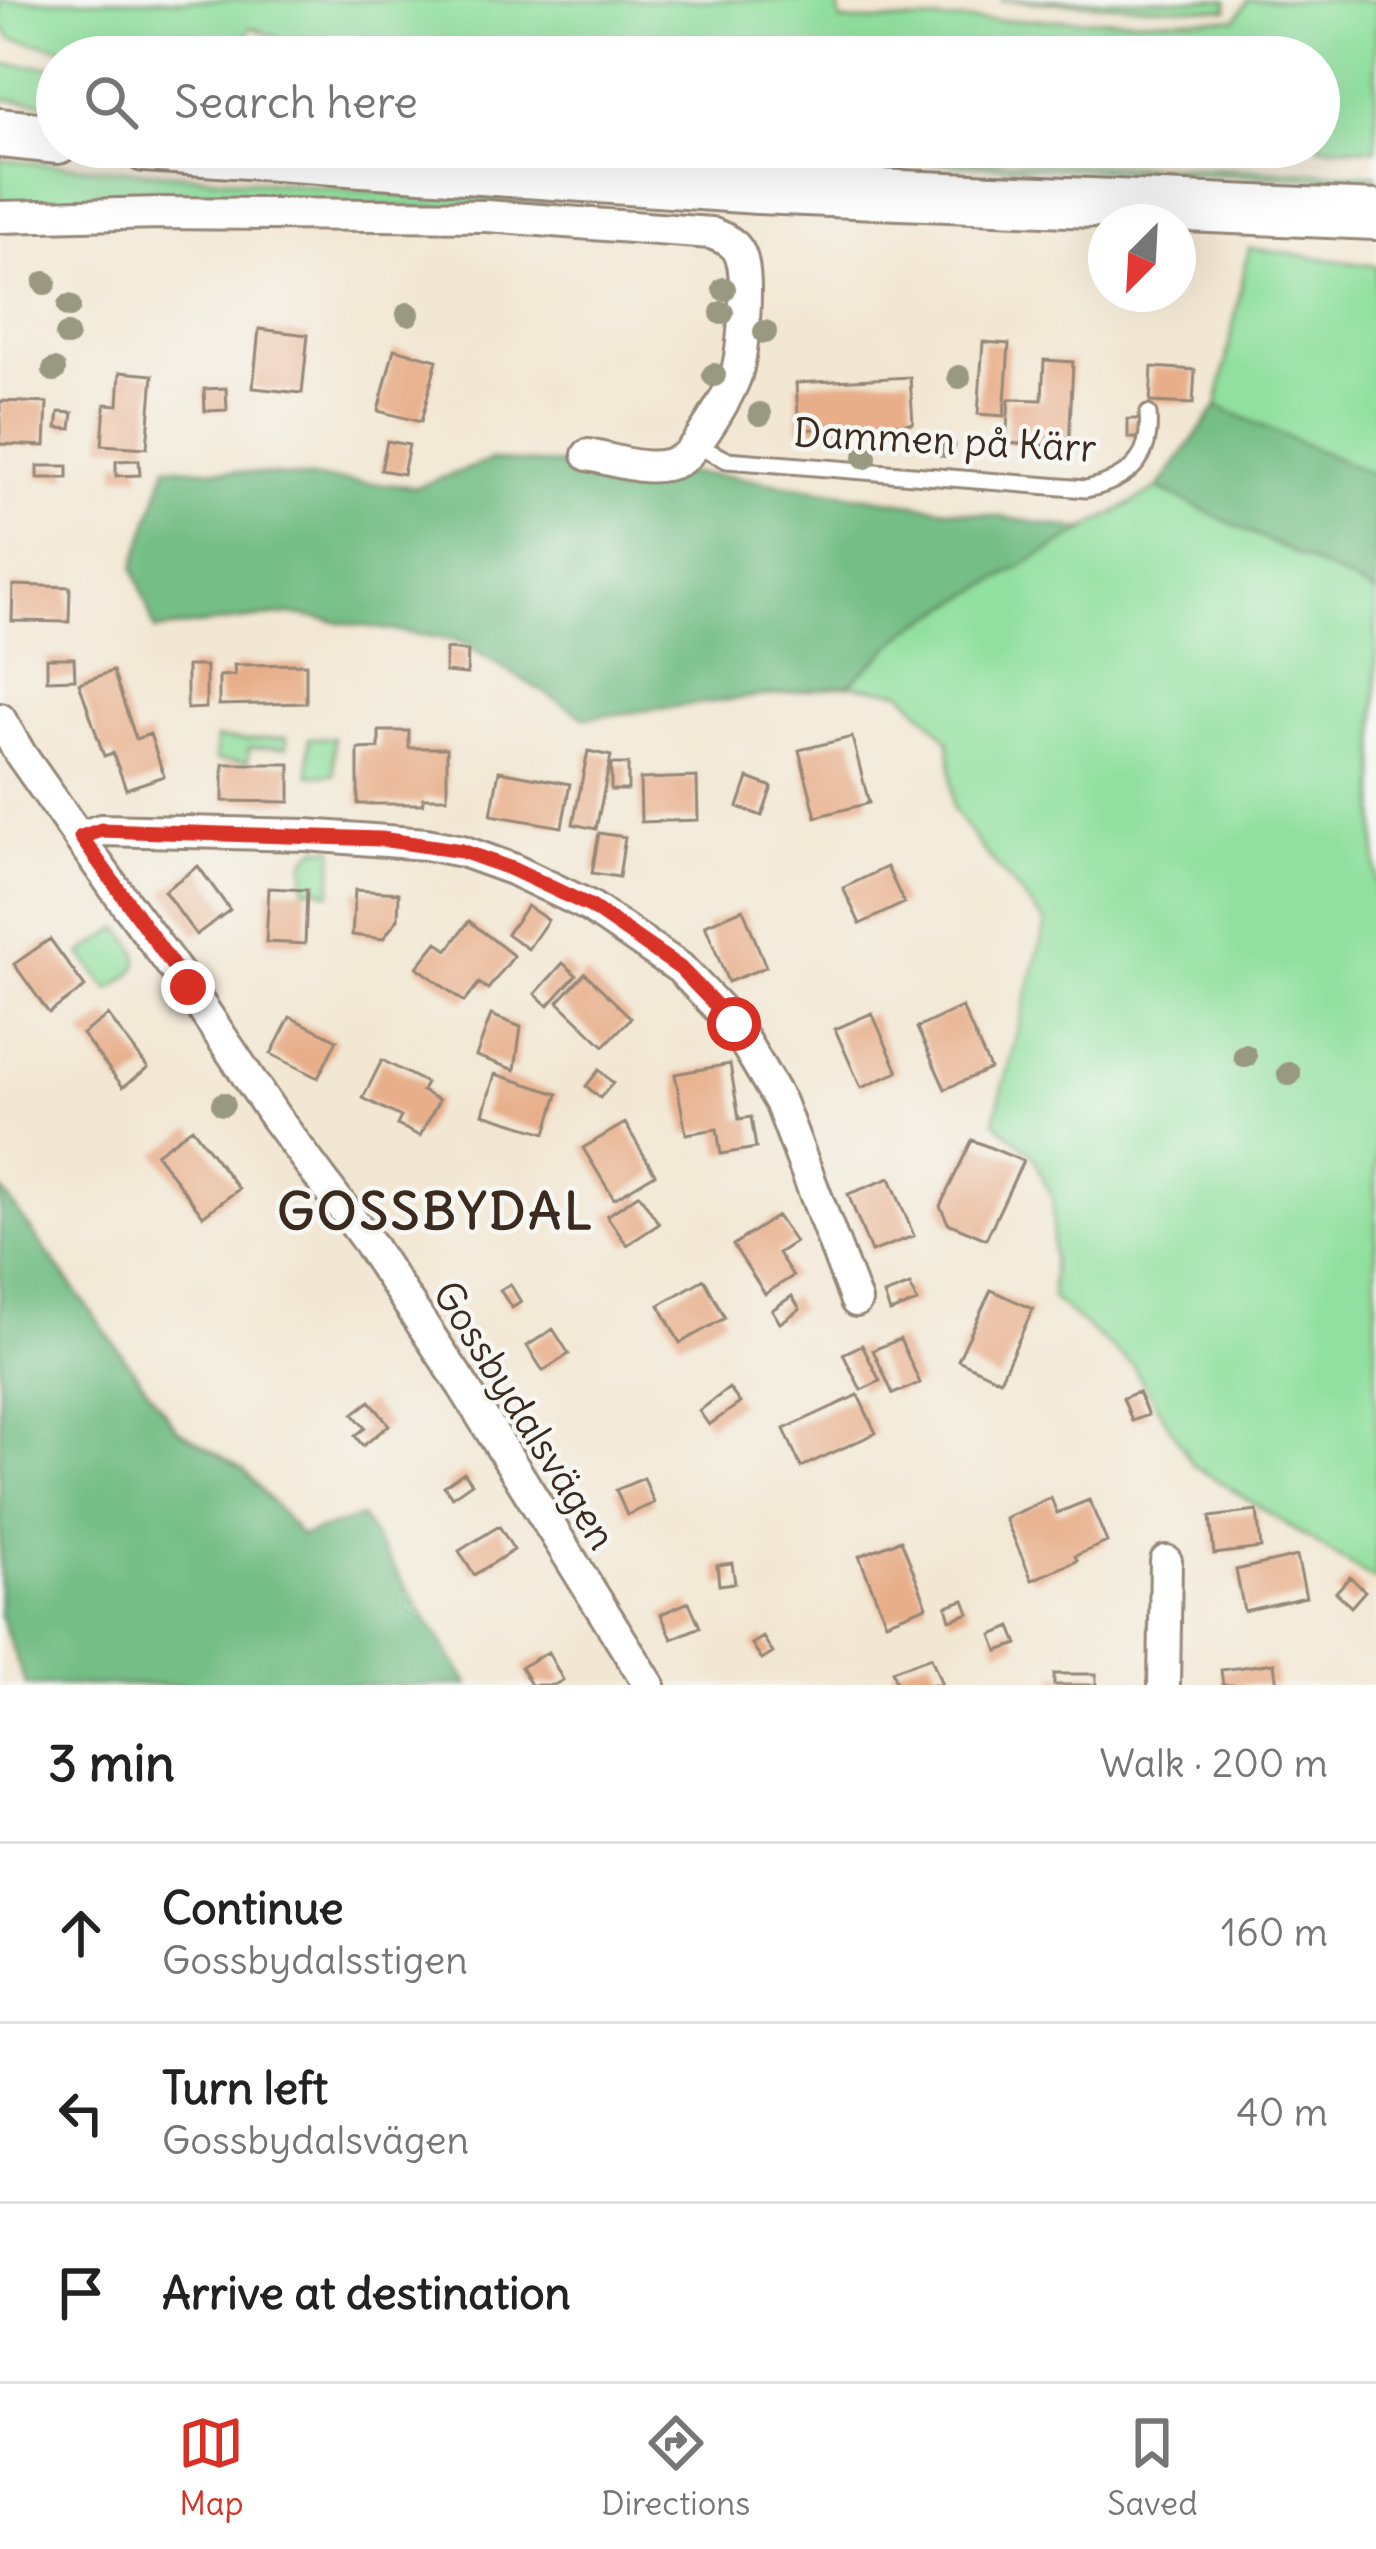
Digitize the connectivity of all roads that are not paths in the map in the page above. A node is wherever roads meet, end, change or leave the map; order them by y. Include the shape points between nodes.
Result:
1 (0, 133) edge
2 (36, 137) edge
3 (452, 168) edge
4 (1376, 215) edge
5 (0, 217) edge
6 (1148, 414) dead end
7 (694, 445) junction
8 (588, 455) dead end
9 (0, 719) edge
10 (81, 837) junction
11 (856, 1301) dead end
12 (1166, 1562) dead end
13 (649, 1685) edge
14 (1165, 1685) edge

1 - 2 main road
3 - 4 main road
5 - 7 street via 487,216 711,233 740,252 742,344 730,389
6 - 7 lane, Dammen på Kärr via 1150,433 1128,473 1086,489 727,460
7 - 8 street via 655,468
9 - 10 street, Gossbydalsvägen
10 - 11 street via 101,830 426,844 512,869 590,906 680,968 734,1024 780,1102
10 - 13 street, Gossbydalsvägen via 368,1242
12 - 14 street

